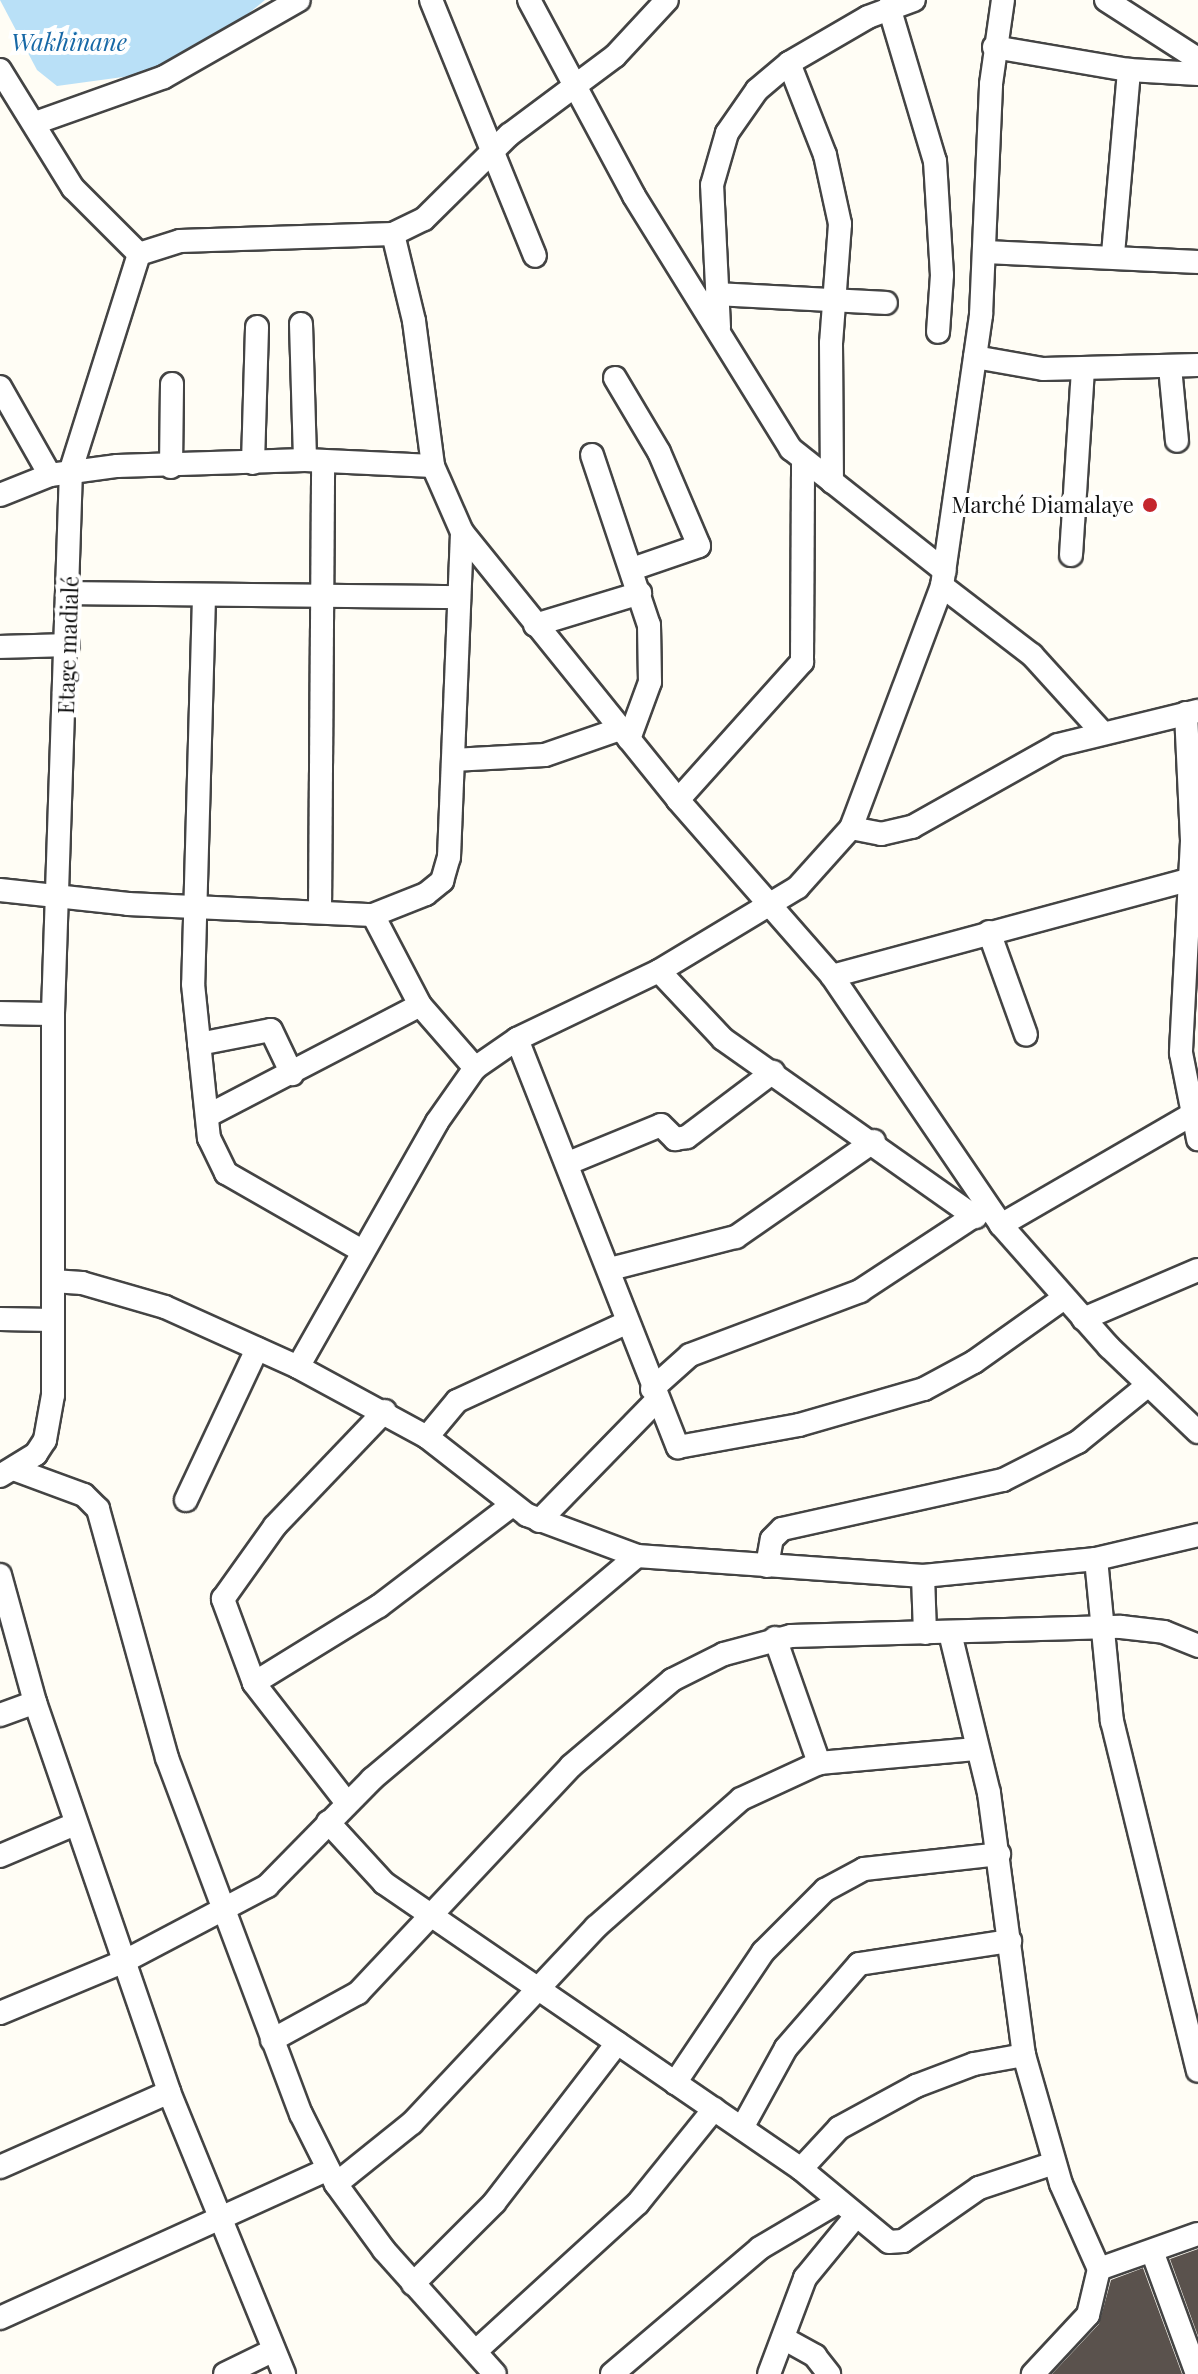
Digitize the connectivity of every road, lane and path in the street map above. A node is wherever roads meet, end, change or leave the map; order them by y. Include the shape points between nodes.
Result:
1 (299, 0) edge
2 (431, 0) edge
3 (529, 0) edge
4 (914, 0) edge
5 (1003, 0) edge
6 (1106, 0) edge
7 (659, 3) edge
8 (889, 7) junction
9 (994, 47) junction
10 (1198, 59) edge
11 (789, 63) junction
12 (0, 70) edge
13 (1129, 70) junction
14 (1198, 74) edge
15 (575, 90) junction
16 (35, 123) junction
17 (494, 150) junction
18 (393, 234) junction
19 (986, 252) junction
20 (139, 254) junction
21 (1113, 254) junction
22 (535, 256) dead end
23 (1198, 262) edge
24 (717, 294) junction
25 (834, 299) junction
26 (886, 303) dead end
27 (301, 324) dead end
28 (257, 327) dead end
29 (719, 328) junction
30 (938, 332) dead end
31 (975, 357) junction
32 (1198, 365) edge
33 (1170, 367) junction
34 (1083, 370) junction
35 (615, 378) dead end
36 (172, 384) dead end
37 (0, 387) edge
38 (1177, 441) dead end
39 (592, 455) dead end
40 (314, 461) junction
41 (803, 462) junction
42 (253, 463) junction
43 (433, 466) junction
44 (171, 467) junction
45 (61, 473) junction
46 (832, 482) junction
47 (0, 495) edge
48 (462, 532) junction
49 (1071, 555) dead end
50 (635, 568) junction
51 (943, 578) junction
52 (71, 593) junction
53 (640, 593) junction
54 (204, 597) junction
55 (322, 597) junction
56 (456, 597) junction
57 (535, 625) junction
58 (68, 645) junction
59 (0, 647) edge
60 (1192, 712) edge
61 (1101, 731) junction
62 (625, 734) junction
63 (453, 760) junction
64 (678, 800) junction
65 (851, 828) junction
66 (1194, 879) edge
67 (0, 890) edge
68 (57, 894) junction
69 (768, 901) junction
70 (196, 908) junction
71 (320, 911) junction
72 (373, 915) junction
73 (989, 932) junction
74 (659, 971) junction
75 (832, 976) junction
76 (420, 1005) junction
77 (0, 1013) edge
78 (53, 1014) junction
79 (1026, 1035) dead end
80 (517, 1039) junction
81 (199, 1044) junction
82 (475, 1068) junction
83 (773, 1072) junction
84 (292, 1074) junction
85 (1191, 1115) junction
86 (207, 1116) junction
87 (1198, 1139) edge
88 (874, 1141) junction
89 (571, 1162) junction
90 (981, 1212) junction
91 (1001, 1225) junction
92 (362, 1251) junction
93 (610, 1269) junction
94 (1198, 1270) edge
95 (53, 1281) junction
96 (1064, 1298) junction
97 (0, 1319) edge
98 (1083, 1319) junction
99 (52, 1320) junction
100 (626, 1323) junction
101 (257, 1349) junction
102 (298, 1367) junction
103 (1147, 1386) junction
104 (654, 1394) junction
105 (385, 1411) junction
106 (1198, 1432) edge
107 (427, 1437) junction
108 (8, 1473) edge
109 (186, 1500) dead end
110 (512, 1505) junction
111 (539, 1521) junction
112 (1198, 1535) edge
113 (637, 1556) junction
114 (1096, 1559) junction
115 (767, 1566) junction
116 (923, 1576) junction
117 (1, 1581) edge
118 (1099, 1627) junction
119 (925, 1633) junction
120 (950, 1633) junction
121 (775, 1638) junction
122 (1198, 1646) edge
123 (254, 1683) junction
124 (35, 1702) junction
125 (0, 1715) edge
126 (975, 1749) junction
127 (819, 1763) junction
128 (347, 1803) junction
129 (328, 1822) junction
130 (75, 1824) junction
131 (999, 1854) junction
132 (0, 1856) edge
133 (224, 1913) junction
134 (433, 1918) junction
135 (1010, 1941) junction
136 (125, 1961) junction
137 (536, 1988) junction
138 (0, 2013) edge
139 (1193, 2039) edge
140 (272, 2040) junction
141 (617, 2043) junction
142 (1024, 2055) junction
143 (1198, 2071) edge
144 (675, 2083) junction
145 (169, 2092) junction
146 (714, 2109) junction
147 (742, 2128) junction
148 (1054, 2163) junction
149 (0, 2167) edge
150 (801, 2169) junction
151 (332, 2176) junction
152 (838, 2202) junction
153 (856, 2216) junction
154 (220, 2219) junction
155 (1198, 2234) edge
156 (1152, 2251) junction
157 (1099, 2269) junction
158 (413, 2284) junction
159 (0, 2318) edge
160 (783, 2338) junction
161 (272, 2351) junction
162 (476, 2351) junction
163 (225, 2374) edge
164 (284, 2374) edge
165 (495, 2374) edge
166 (612, 2374) edge
167 (769, 2374) edge
168 (829, 2374) edge
169 (1033, 2374) edge
170 (1197, 2374) edge

1 - 16 street via 164,77
2 - 17 street
3 - 15 street
4 - 8 street
5 - 9 street
6 - 10 street
7 - 15 street
8 - 11 street
8 - 30 street via 935,161 942,275
9 - 13 street
9 - 19 street
11 - 24 street via 740,112 718,159 712,185
11 - 25 street via 834,190 841,243
12 - 16 street
13 - 14 street
13 - 21 street
15 - 17 street
15 - 29 street via 670,256
16 - 20 street via 73,188
17 - 18 street via 433,212
17 - 22 street
18 - 20 street via 180,241
18 - 43 street via 414,321
19 - 21 street
19 - 31 street
20 - 45 street
21 - 23 street
24 - 25 street
24 - 29 street
25 - 26 street
25 - 46 street
27 - 40 street
28 - 42 street
29 - 41 street
31 - 34 street
31 - 51 street
32 - 33 street
33 - 34 street
33 - 38 street
34 - 49 street
35 - 50 street via 659,452 699,546
36 - 44 street
37 - 45 street
39 - 50 street
40 - 42 street
40 - 43 street
40 - 55 street
41 - 46 street
41 - 64 street via 802,662
42 - 44 street
43 - 48 street
44 - 45 street
45 - 47 street
45 - 52 street, Etage madialé
46 - 51 street
48 - 56 street
48 - 57 street
50 - 53 street
51 - 61 street via 1032,655
51 - 65 street
52 - 54 street
52 - 58 street, Etage madialé
53 - 57 street
53 - 62 street via 652,661 644,707
54 - 55 street
54 - 70 street
55 - 56 street
55 - 71 street
56 - 63 street
57 - 62 street
58 - 59 street
58 - 68 street, Etage madialé
60 - 61 street
60 - 66 street
61 - 65 street via 1030,757 912,827 881,834
62 - 63 street via 545,755
62 - 64 street
63 - 72 street via 449,857 442,881 407,904
64 - 69 street
65 - 69 street via 815,874
66 - 73 street
66 - 85 street via 1181,1053
67 - 68 street
68 - 70 street
68 - 78 street, Etage madialé
69 - 74 street
69 - 75 street
70 - 71 street
70 - 81 street
71 - 72 street
72 - 76 street
73 - 75 street
73 - 79 street
74 - 80 street
74 - 83 street via 723,1039
75 - 90 street
76 - 82 street
76 - 84 street
77 - 78 street
78 - 95 street, Etage madialé
80 - 82 street
80 - 89 street
81 - 84 street via 271,1030
81 - 86 street
82 - 92 street
83 - 88 street
83 - 89 street via 687,1137 675,1139 661,1125
84 - 86 street
85 - 87 street
85 - 91 street
86 - 92 street via 213,1152 226,1173
88 - 90 street
88 - 93 street via 736,1237
89 - 93 street
90 - 91 street
90 - 104 street via 860,1291 690,1355
91 - 96 street
92 - 102 street
93 - 100 street
94 - 98 street
95 - 99 street, Etage madialé
95 - 101 street via 152,1303
96 - 98 street
96 - 104 street via 950,1376 858,1411 684,1447 673,1443
97 - 99 street
98 - 103 street
99 - 108 street, Etage madialé via 49,1423 36,1454
100 - 104 street
100 - 107 street via 457,1401
101 - 102 street
101 - 109 street
102 - 105 street
103 - 106 street
103 - 115 street via 1078,1442 1003,1480 782,1529 772,1539
104 - 111 street
105 - 107 street
105 - 123 street via 275,1526 225,1593 236,1646
107 - 110 street
108 - 133 street via 84,1495 98,1509 167,1758
110 - 111 street
110 - 123 street via 379,1606
111 - 113 street
112 - 114 street
113 - 115 street
113 - 128 street
114 - 116 street
114 - 118 street
115 - 116 street
116 - 119 street
117 - 124 street
118 - 120 street
118 - 122 street via 1164,1632
118 - 139 street via 1112,1721
119 - 120 street
119 - 121 street
120 - 126 street
121 - 127 street
121 - 134 street via 698,1666 636,1709 562,1775
123 - 128 street
124 - 125 street
124 - 130 street
126 - 127 street
126 - 131 street
127 - 137 street via 786,1774 718,1816
128 - 129 street
129 - 133 street via 267,1886
129 - 134 street via 358,1848 384,1883
130 - 132 street
130 - 136 street
131 - 135 street
131 - 144 street via 864,1869 825,1890 763,1952
133 - 136 street
133 - 140 street
134 - 137 street
134 - 140 street via 358,1993
135 - 142 street
135 - 147 street via 859,1964 786,2048
136 - 138 street
136 - 145 street
137 - 141 street
137 - 151 street via 412,2123
139 - 143 street
140 - 151 street
141 - 144 street
141 - 158 street via 494,2203
142 - 148 street
142 - 150 street via 974,2064 904,2092 839,2128
144 - 146 street
145 - 149 street
145 - 154 street
146 - 147 street
146 - 162 street via 638,2203
147 - 150 street
148 - 153 street via 979,2188 898,2244
148 - 157 street
150 - 152 street
151 - 154 street
151 - 158 street
152 - 153 street
152 - 166 street via 760,2248
153 - 160 street via 805,2278
154 - 159 street
154 - 161 street
155 - 156 street
156 - 157 street
156 - 170 street
157 - 169 street via 1088,2315
158 - 162 street
160 - 167 street
160 - 168 street via 815,2356
161 - 163 street
161 - 164 street
162 - 165 street

